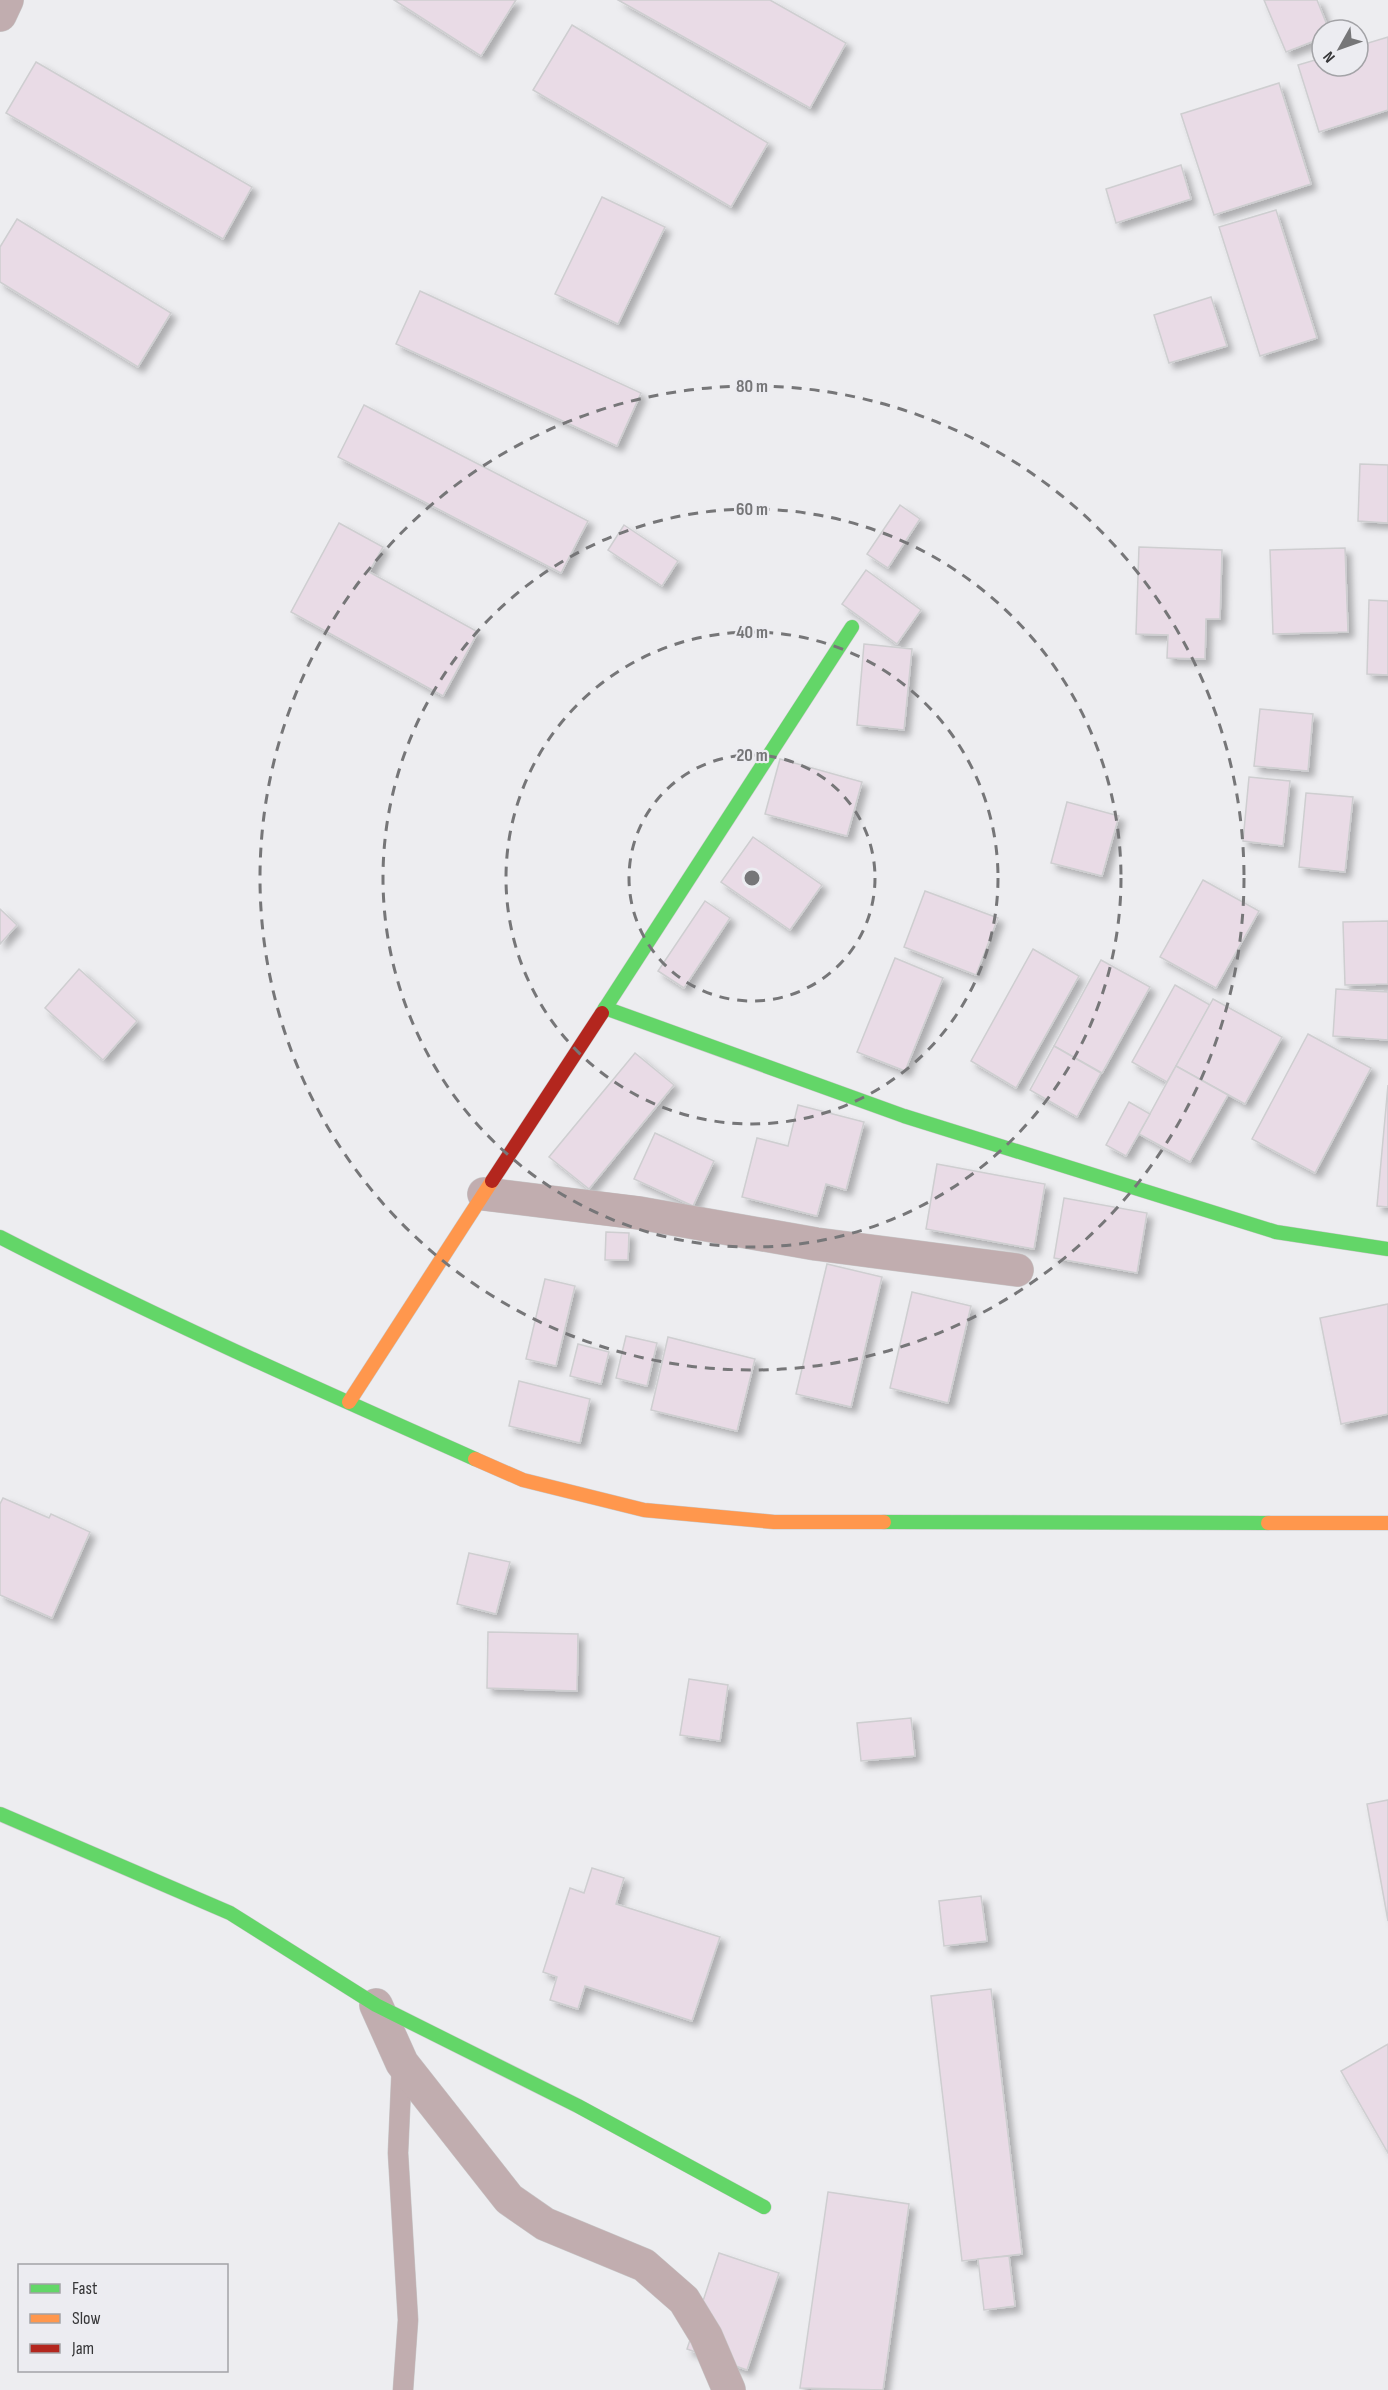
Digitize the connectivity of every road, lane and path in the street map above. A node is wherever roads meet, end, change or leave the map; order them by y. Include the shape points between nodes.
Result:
1 (7, 0) edge
2 (0, 15) edge
3 (852, 627) dead end
4 (605, 1008) junction
5 (484, 1194) junction
6 (0, 1237) edge
7 (1388, 1249) edge
8 (1017, 1270) dead end
9 (349, 1402) junction
10 (1388, 1523) edge
11 (0, 1814) edge
12 (376, 2005) junction
13 (402, 2063) junction
14 (764, 2206) dead end
15 (404, 2390) edge
16 (729, 2390) edge

1 - 2 street
3 - 4 street
4 - 5 street
4 - 7 street via 904,1116 1265,1228
5 - 8 street via 639,1213 816,1244
5 - 9 street
6 - 9 street via 103,1290
9 - 10 street via 523,1480 644,1509 774,1522
11 - 12 street via 230,1913
12 - 13 street
12 - 14 street via 578,2106
13 - 15 lane via 398,2153 408,2320
13 - 16 street via 509,2199 545,2224 644,2265 684,2300 706,2336

